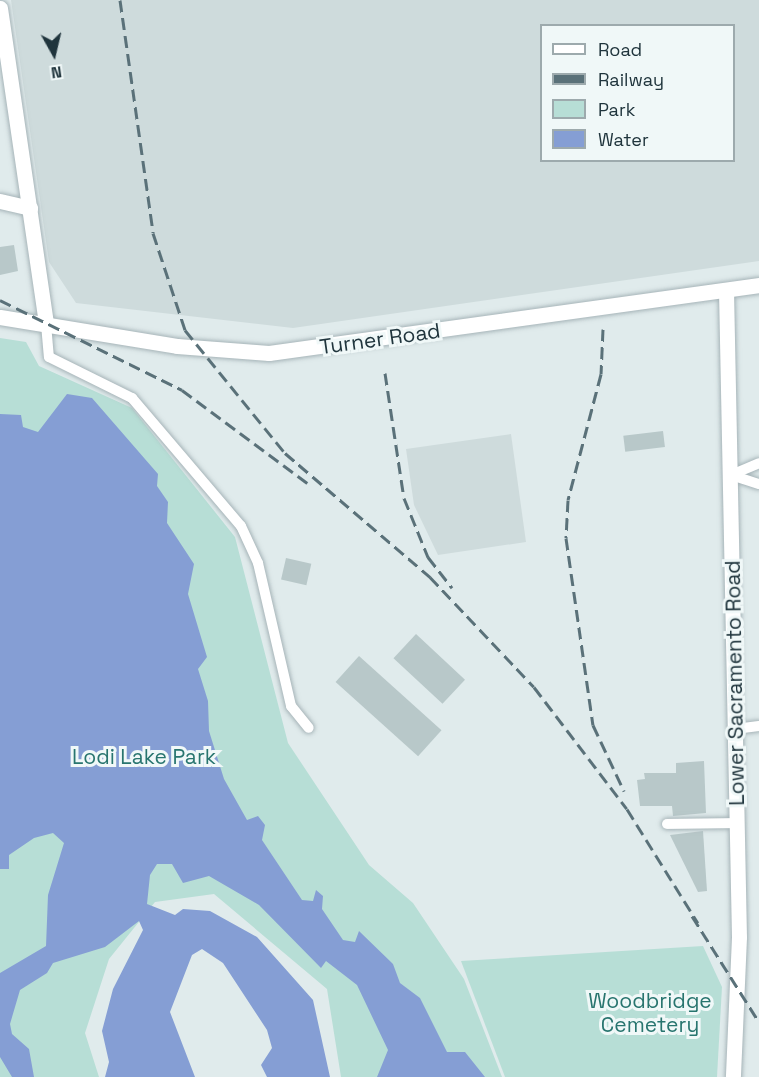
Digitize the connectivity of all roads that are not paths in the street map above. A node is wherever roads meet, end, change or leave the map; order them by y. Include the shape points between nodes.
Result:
1 (0, 8) edge
2 (0, 201) edge
3 (30, 208) junction
4 (759, 285) edge
5 (726, 290) junction
6 (0, 317) edge
7 (46, 324) junction
8 (759, 463) edge
9 (731, 475) junction
10 (759, 484) edge
11 (759, 726) edge
12 (309, 728) dead end
13 (735, 729) junction
14 (737, 823) junction
15 (667, 824) dead end
16 (733, 1077) edge

1 - 3 main road
2 - 3 main road
3 - 7 main road
4 - 5 main road, Turner Road
5 - 7 main road, Turner Road via 268,353 177,346
5 - 9 main road, Lower Sacramento Road
6 - 7 main road, Turner Road
7 - 12 street via 49,357 132,398 245,532 258,563 291,706
8 - 9 street
9 - 10 street
9 - 13 main road, Lower Sacramento Road
11 - 13 street
13 - 14 main road, Lower Sacramento Road
14 - 15 street
14 - 16 main road, Lower Sacramento Road

